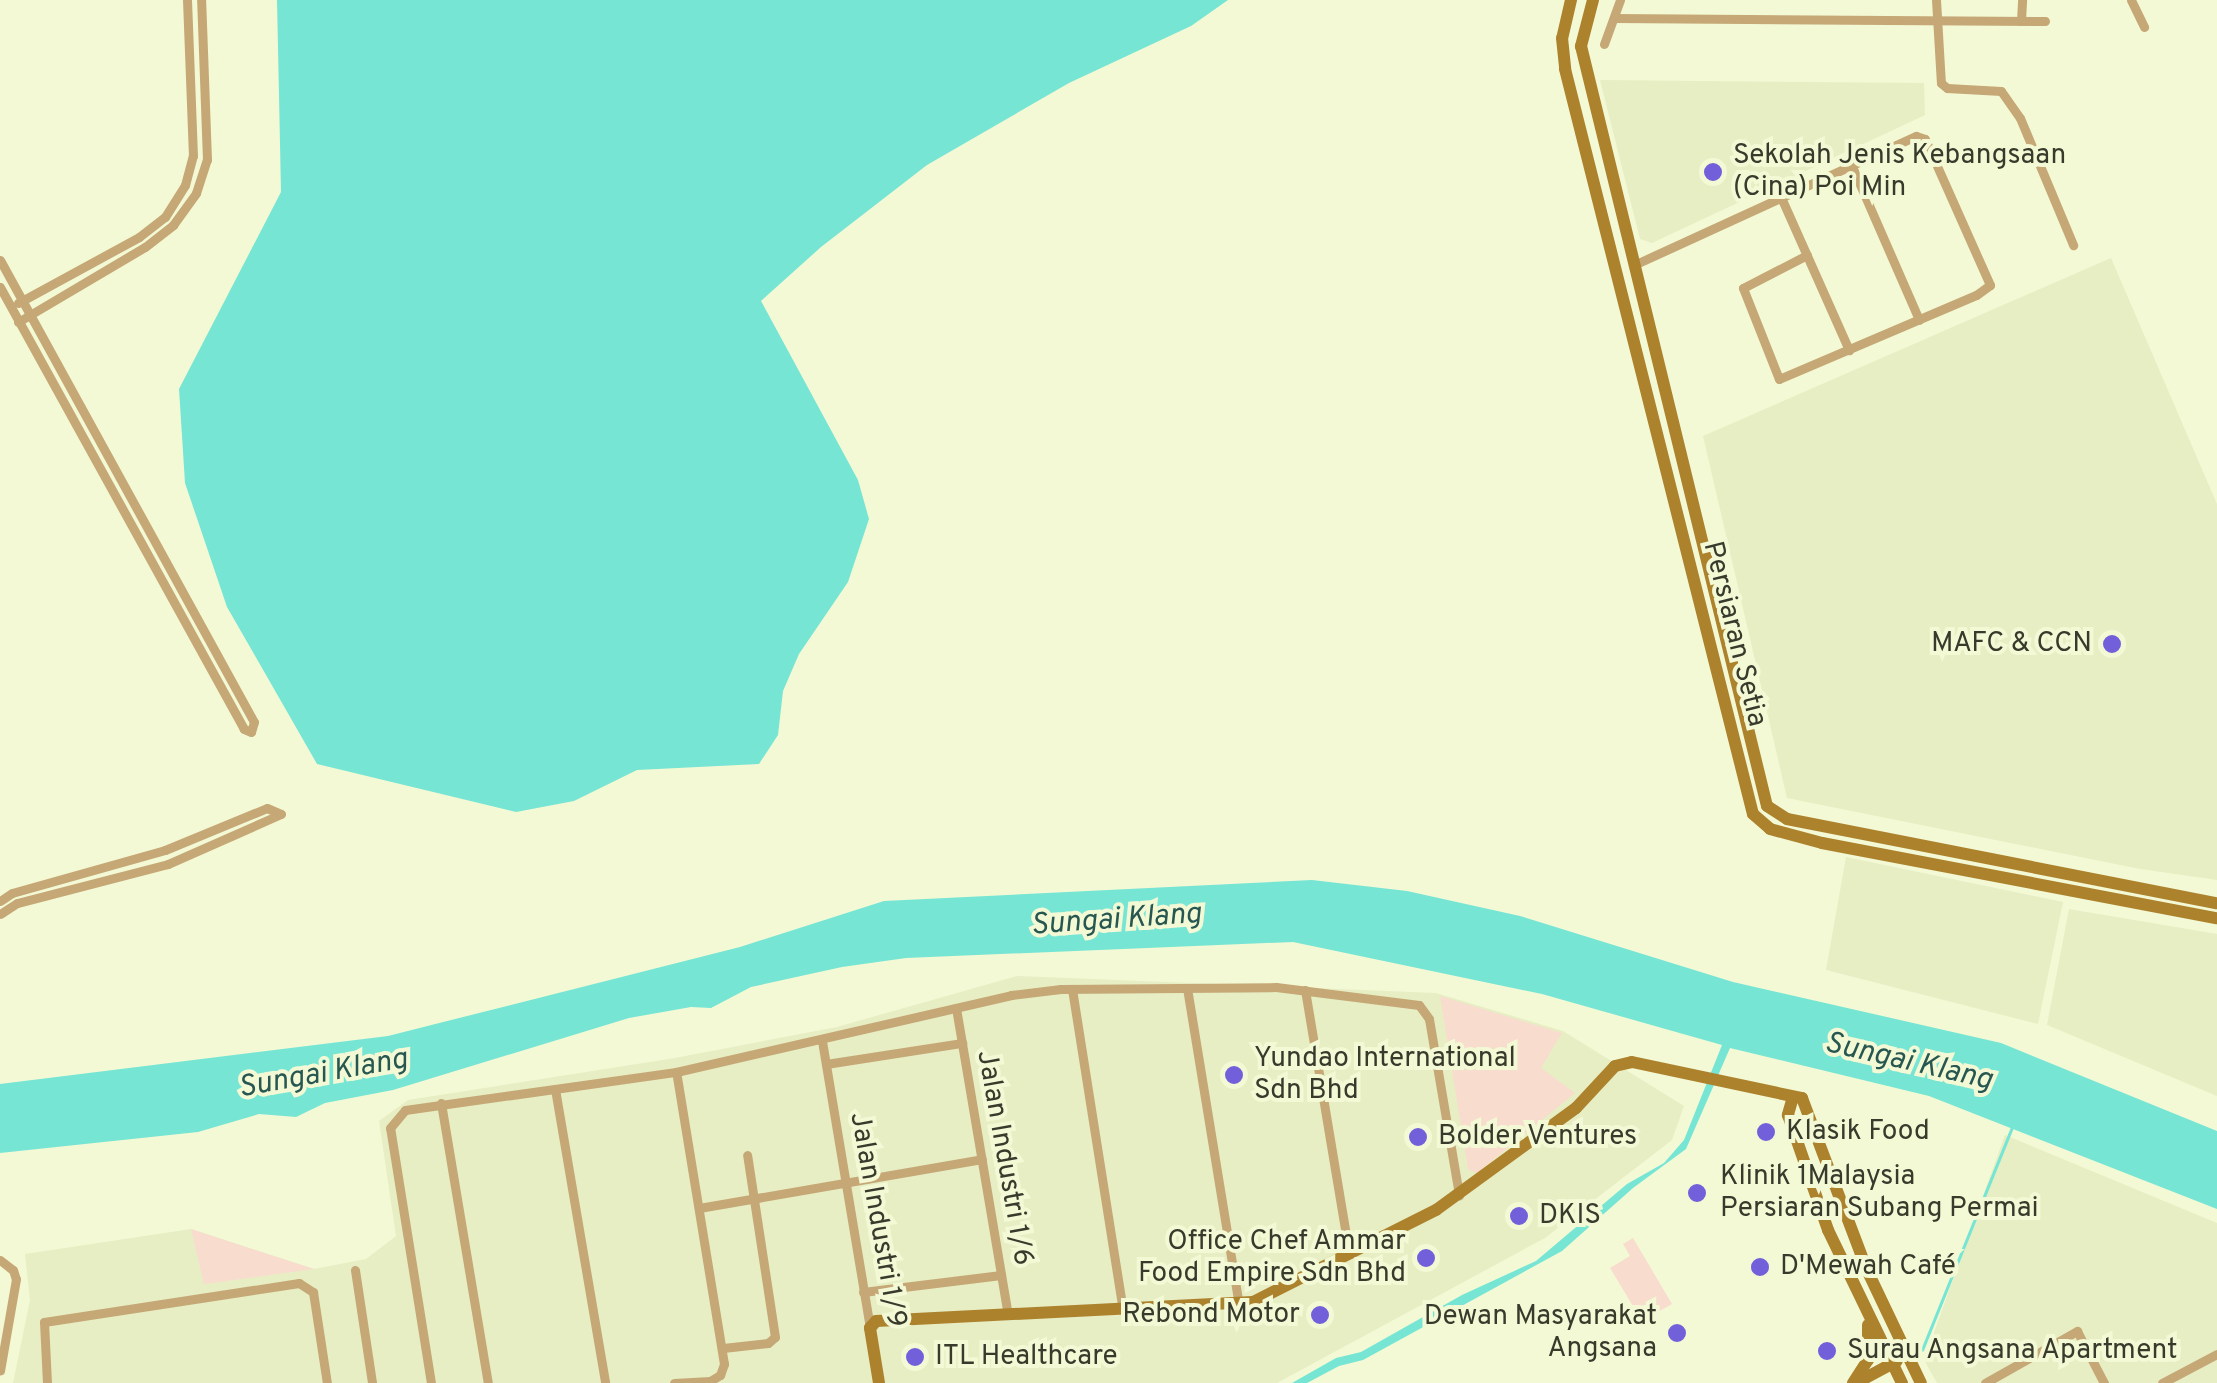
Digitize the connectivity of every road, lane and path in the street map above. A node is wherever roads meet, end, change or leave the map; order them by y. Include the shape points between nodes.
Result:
1 (187, 0) edge
2 (201, 0) edge
3 (1571, 0) edge
4 (1593, 0) edge
5 (1620, 0) edge
6 (1936, 0) edge
7 (2022, 0) edge
8 (2131, 0) edge
9 (1614, 18) junction
10 (1936, 20) junction
11 (2022, 21) junction
12 (2045, 21) dead end
13 (2144, 27) dead end
14 (1604, 44) dead end
15 (1851, 164) junction
16 (1780, 195) junction
17 (2073, 244) dead end
18 (1806, 255) junction
19 (0, 260) edge
20 (1636, 264) junction
21 (1614, 270) junction
22 (0, 287) edge
23 (22, 300) junction
24 (11, 306) junction
25 (30, 314) junction
26 (1920, 320) junction
27 (18, 322) junction
28 (1849, 350) junction
29 (1770, 809) junction
30 (1758, 818) junction
31 (0, 901) edge
32 (2217, 903) edge
33 (0, 914) edge
34 (2217, 918) edge
35 (1188, 988) junction
36 (1072, 989) junction
37 (1305, 990) junction
38 (956, 1008) junction
39 (822, 1042) junction
40 (962, 1043) junction
41 (826, 1064) junction
42 (676, 1072) junction
43 (556, 1088) junction
44 (1794, 1097) junction
45 (441, 1103) junction
46 (748, 1155) dead end
47 (982, 1159) junction
48 (845, 1184) junction
49 (1459, 1195) junction
50 (754, 1197) junction
51 (699, 1208) junction
52 (1349, 1254) junction
53 (0, 1260) edge
54 (355, 1270) dead end
55 (1001, 1275) junction
56 (864, 1292) junction
57 (1238, 1304) junction
58 (1124, 1310) junction
59 (1008, 1315) junction
60 (1867, 1316) junction
61 (870, 1328) junction
62 (723, 1348) junction
63 (2217, 1354) edge
64 (1890, 1360) junction
65 (1909, 1361) junction
66 (0, 1372) edge
67 (1896, 1381) edge
68 (47, 1383) edge
69 (327, 1383) edge
70 (372, 1383) edge
71 (431, 1383) edge
72 (488, 1383) edge
73 (605, 1383) edge
74 (674, 1383) edge
75 (878, 1383) edge
76 (1855, 1383) edge
77 (1920, 1383) edge
78 (1985, 1383) edge
79 (2104, 1383) edge
80 (2162, 1383) edge

1 - 23 street via 193,156 185,185 166,217 139,237
2 - 25 street via 207,160 196,193 173,225 145,247
3 - 21 street, Persiaran Setia via 1562,38 1566,68
4 - 20 street, Persiaran Setia via 1580,46
5 - 9 street
6 - 10 street
7 - 11 street
8 - 13 street
9 - 10 street
9 - 14 street
10 - 11 street
10 - 17 street via 1941,83 2001,91 2020,118
11 - 12 street
15 - 16 street
15 - 26 street
15 - 26 street via 1907,137 1924,139 1990,286
16 - 18 street
16 - 20 street
18 - 28 street
18 - 28 street via 1744,288 1778,378
19 - 23 street
20 - 21 street
20 - 29 street, Persiaran Setia
21 - 30 street, Persiaran Setia via 1748,801
22 - 24 street
23 - 24 street
23 - 25 street
24 - 27 street
25 - 27 street
25 - 27 street via 254,722 251,732
26 - 28 street
29 - 30 street
29 - 32 street via 1786,819
30 - 34 street via 1780,833 1918,864
31 - 33 street via 165,850 267,808 281,814 168,864 17,903
35 - 36 street
35 - 37 street
35 - 57 street
36 - 38 street
36 - 58 street
37 - 49 street via 1424,1008
37 - 52 street
38 - 39 street
38 - 40 street, Jalan Industri 1/6
39 - 41 street, Jalan Industri 1/9
39 - 42 street
40 - 41 street
40 - 47 street, Jalan Industri 1/6
41 - 48 street, Jalan Industri 1/9
42 - 43 street
42 - 51 street
43 - 45 street
43 - 73 street
44 - 49 street via 1632,1062 1616,1066 1576,1108
44 - 60 street via 1788,1115
44 - 65 street via 1808,1105 1867,1270
45 - 71 street via 405,1110 390,1128
45 - 72 street
46 - 50 street
47 - 48 street
47 - 55 street, Jalan Industri 1/6
48 - 50 street
48 - 56 street, Jalan Industri 1/9
49 - 52 street
50 - 51 street
50 - 62 street via 775,1336 768,1343
51 - 62 street
52 - 57 street
53 - 66 street via 16,1278
54 - 70 street
55 - 56 street
55 - 59 street, Jalan Industri 1/6
56 - 61 street, Jalan Industri 1/9
57 - 58 street
58 - 59 street
59 - 61 street via 876,1321
60 - 64 street
60 - 76 street via 1868,1360
61 - 75 street, Jalan Industri 1/9
62 - 74 street via 716,1379
63 - 80 street
64 - 65 street
64 - 67 street
64 - 76 street
65 - 67 street
65 - 77 street
68 - 69 street via 44,1322 299,1282 313,1292
78 - 79 street via 2077,1331

